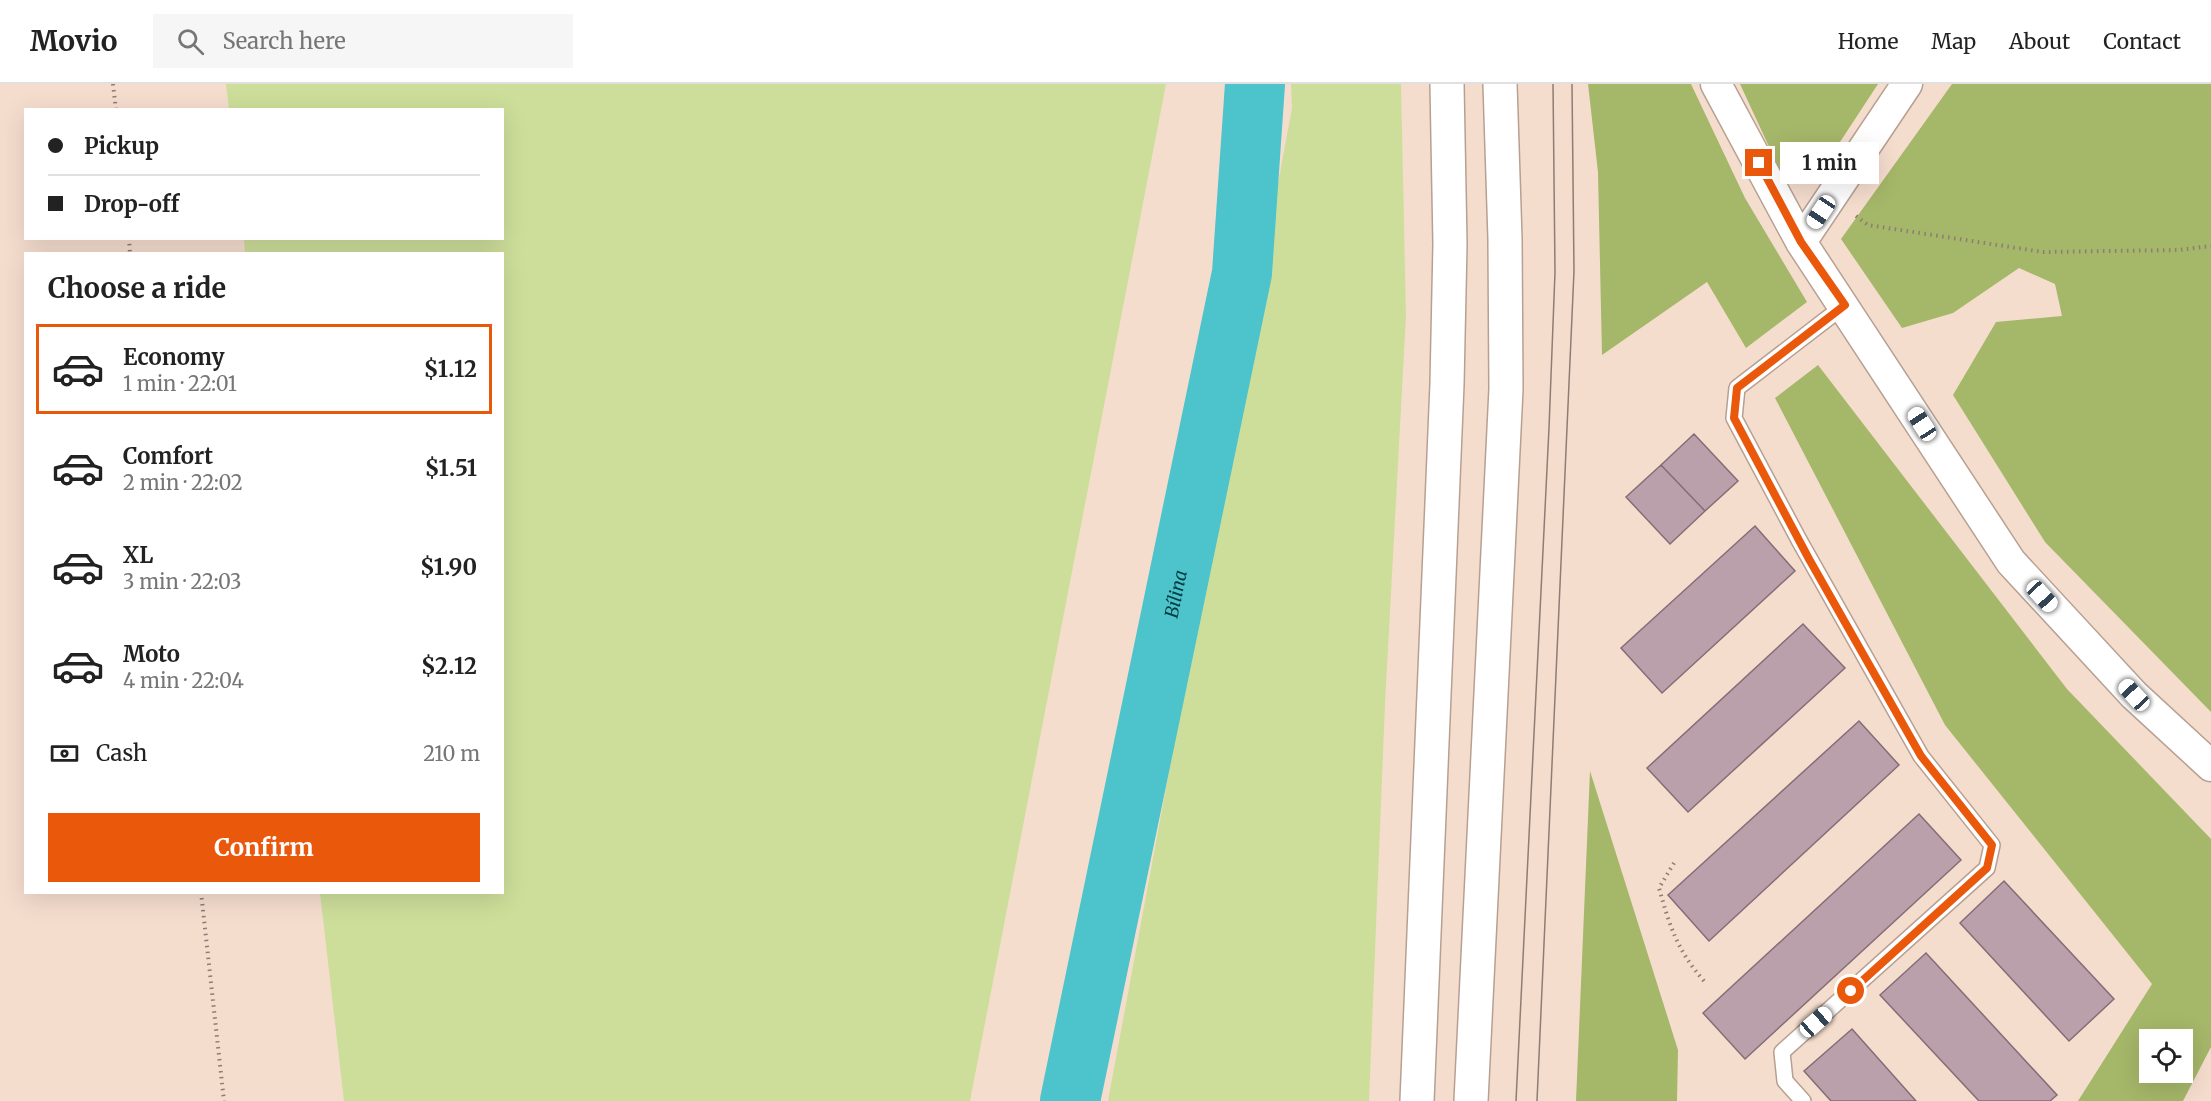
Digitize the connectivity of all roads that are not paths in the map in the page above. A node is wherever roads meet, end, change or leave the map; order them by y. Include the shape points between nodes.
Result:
1 (1447, 84) edge
2 (1500, 84) edge
3 (1716, 84) edge
4 (1907, 84) edge
5 (1801, 242) junction
6 (1845, 305) junction
7 (2211, 766) edge
8 (1417, 1101) edge
9 (1471, 1101) edge
10 (1803, 1101) edge

1 - 8 highway via 1448,349
2 - 9 highway via 1506,389
3 - 5 street
4 - 5 street
5 - 6 street
6 - 7 street via 2011,562 2134,695
6 - 10 lane via 1737,388 1734,418 1921,756 1992,845 1987,868 1782,1052 1785,1081

